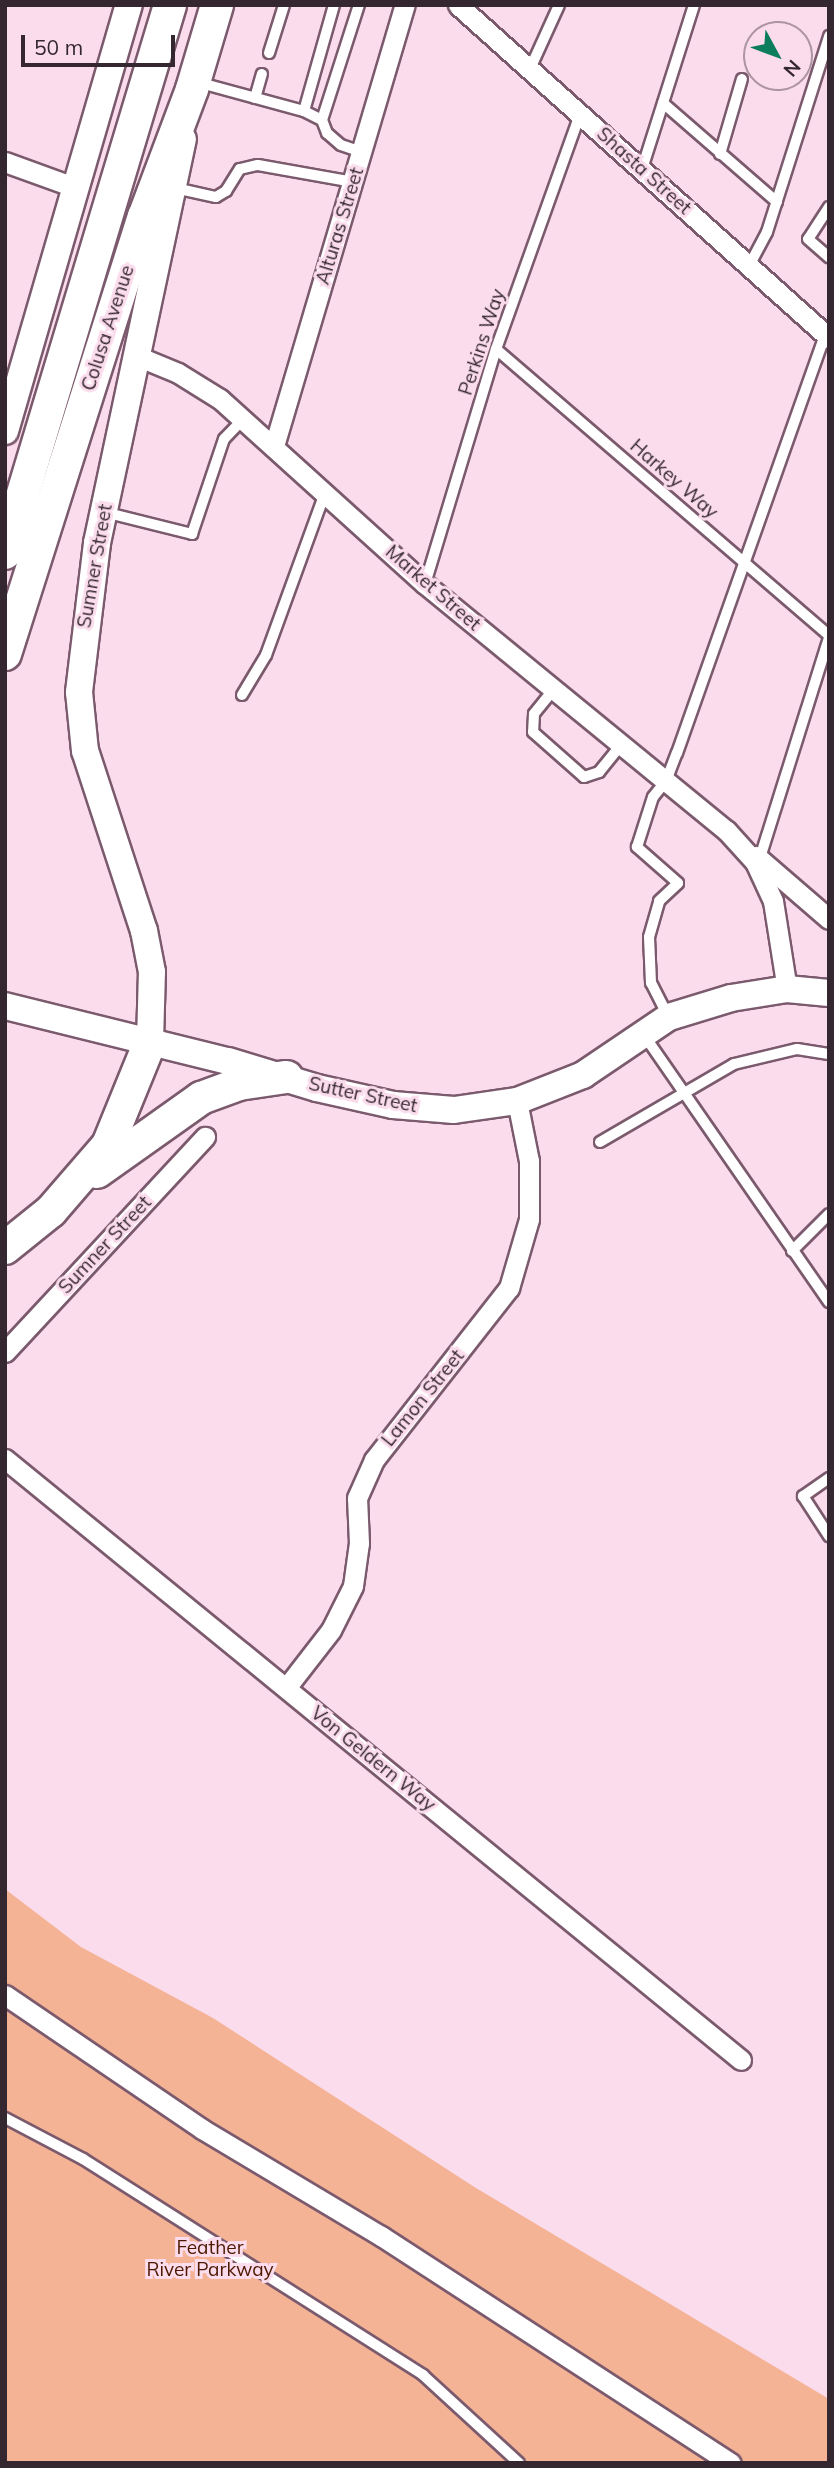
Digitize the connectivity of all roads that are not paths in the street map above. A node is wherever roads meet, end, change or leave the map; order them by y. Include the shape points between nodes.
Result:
1 (129, 5) edge
2 (170, 5) edge
3 (217, 5) edge
4 (284, 5) edge
5 (334, 5) edge
6 (359, 5) edge
7 (405, 5) edge
8 (458, 5) edge
9 (559, 5) edge
10 (694, 5) edge
11 (829, 36) edge
12 (269, 53) dead end
13 (530, 69) junction
14 (262, 74) dead end
15 (742, 79) dead end
16 (193, 85) junction
17 (255, 98) junction
18 (663, 103) junction
19 (304, 111) junction
20 (580, 114) junction
21 (322, 120) junction
22 (361, 152) junction
23 (720, 154) junction
24 (5, 162) edge
25 (642, 169) junction
26 (353, 182) junction
27 (74, 187) junction
28 (175, 188) junction
29 (777, 202) junction
30 (829, 207) edge
31 (829, 257) edge
32 (749, 266) junction
33 (827, 336) edge
34 (496, 349) junction
35 (136, 356) junction
36 (243, 419) junction
37 (5, 431) edge
38 (274, 446) junction
39 (325, 493) junction
40 (103, 512) junction
41 (5, 553) edge
42 (744, 562) junction
43 (425, 584) junction
44 (829, 636) edge
45 (5, 654) edge
46 (554, 689) junction
47 (242, 695) dead end
48 (622, 744) junction
49 (666, 781) junction
50 (758, 862) junction
51 (829, 919) edge
52 (786, 989) junction
53 (829, 993) edge
54 (5, 1006) edge
55 (669, 1017) junction
56 (643, 1034) junction
57 (150, 1042) junction
58 (829, 1054) edge
59 (286, 1077) junction
60 (685, 1096) junction
61 (517, 1101) junction
62 (205, 1137) dead end
63 (600, 1142) dead end
64 (78, 1184) junction
65 (829, 1214) edge
66 (5, 1248) edge
67 (792, 1251) junction
68 (829, 1302) edge
69 (5, 1352) edge
70 (5, 1459) edge
71 (829, 1478) edge
72 (829, 1536) edge
73 (286, 1688) junction
74 (5, 1995) edge
75 (741, 2060) dead end
76 (5, 2118) edge
77 (519, 2463) edge
78 (731, 2463) edge

1 - 27 main road
2 - 41 highway, Colusa Avenue
3 - 16 highway, Colusa Avenue
4 - 12 lane
5 - 19 lane
6 - 21 lane
7 - 22 street, Alturas Street
8 - 13 street, Shasta Street
9 - 13 lane
10 - 18 lane
11 - 29 lane
13 - 20 street, Shasta Street
14 - 17 lane
15 - 23 lane
16 - 17 lane
16 - 28 main road, Sumner Street
16 - 45 highway, Colusa Avenue via 144,217
17 - 19 lane
18 - 23 lane
18 - 25 lane
19 - 21 lane
20 - 25 street, Shasta Street
20 - 34 lane, Perkins Way
21 - 22 lane via 327,133 341,145
22 - 26 street, Alturas Street
23 - 29 lane
24 - 27 street
25 - 32 street, Shasta Street
26 - 28 lane via 258,165 240,169 226,191 216,197
26 - 38 street, Alturas Street
27 - 37 main road
28 - 35 main road, Sumner Street
29 - 32 lane
30 - 31 lane via 808,239
32 - 33 street, Shasta Street
33 - 42 lane
34 - 42 lane, Harkey Way
34 - 43 lane, Perkins Way
35 - 36 street, Market Street via 200,386
35 - 40 main road, Sumner Street
36 - 38 street, Market Street
36 - 40 lane via 223,439 192,534
38 - 39 street, Market Street
39 - 43 street, Market Street
39 - 47 lane via 266,655
40 - 57 main road, Sumner Street via 83,635 79,692 85,751 146,941 152,972
42 - 44 lane, Harkey Way
42 - 49 lane
43 - 46 street, Market Street
44 - 50 lane
46 - 48 street, Market Street
46 - 48 lane via 534,714 533,732 584,777 599,772
48 - 49 street, Market Street
49 - 50 street, Market Street
49 - 55 lane via 653,797 636,847 678,883 659,901 649,937 651,983
50 - 51 street, Market Street
50 - 52 street, Market Street via 773,901
52 - 53 main road
52 - 55 main road, Sutter Street via 731,998
54 - 57 main road, Sutter Street
55 - 56 main road, Sutter Street
56 - 60 lane
56 - 61 main road, Sutter Street via 583,1075
57 - 59 main road, Sutter Street
57 - 64 highway via 108,1145
58 - 60 lane via 797,1049 734,1064
59 - 61 main road, Sutter Street via 393,1105 454,1110
59 - 64 highway via 239,1084 201,1098
60 - 63 lane
60 - 67 lane
61 - 73 street, Lamon Street via 529,1161 529,1219 509,1288 374,1460 358,1498 359,1543 353,1586 331,1630
62 - 69 street, Sumner Street
64 - 66 highway
65 - 67 lane
67 - 68 lane
70 - 73 street, Von Geldern Way
71 - 72 lane via 803,1496
73 - 75 street, Von Geldern Way
74 - 78 street via 202,2129 381,2236
76 - 77 lane via 83,2159 423,2375

